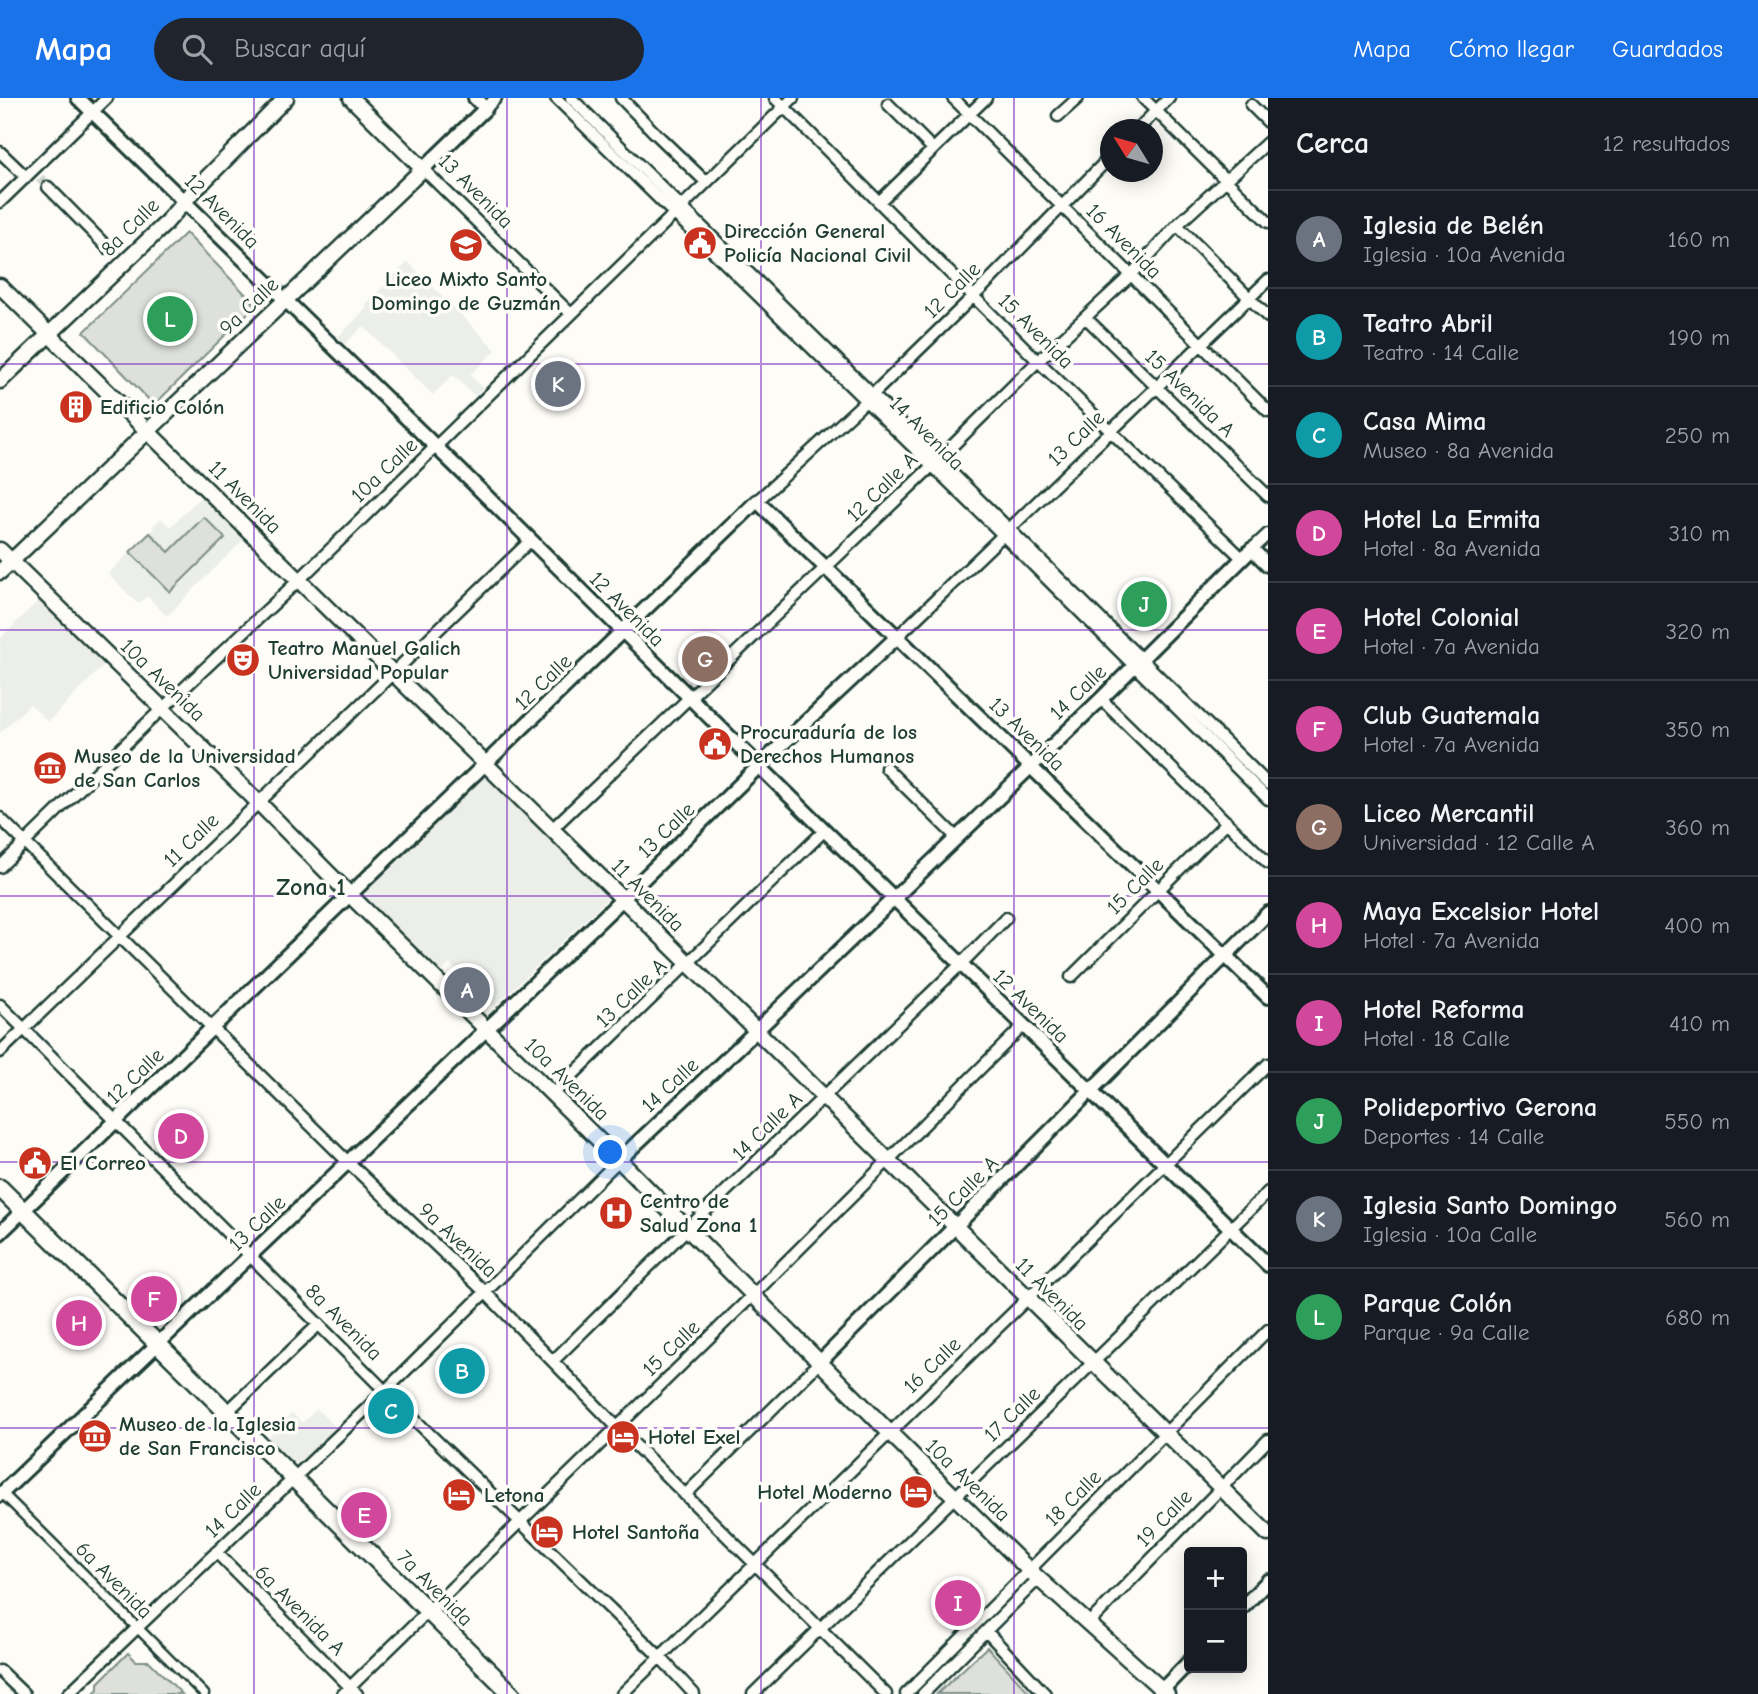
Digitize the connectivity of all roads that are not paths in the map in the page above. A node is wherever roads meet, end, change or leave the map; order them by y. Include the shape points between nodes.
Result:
1 (78, 98) edge
2 (107, 98) edge
3 (286, 98) edge
4 (351, 98) edge
5 (475, 98) edge
6 (496, 98) edge
7 (555, 98) edge
8 (571, 98) edge
9 (621, 98) edge
10 (775, 98) edge
11 (793, 98) edge
12 (953, 98) edge
13 (986, 98) edge
14 (1078, 98) edge
15 (1143, 98) edge
16 (1169, 98) edge
17 (888, 104) dead end
18 (1251, 106) dead end
19 (784, 107) junction
20 (486, 108) junction
21 (1156, 111) junction
22 (93, 112) junction
23 (969, 114) junction
24 (1058, 116) dead end
25 (1148, 119) edge
26 (1268, 122) edge
27 (1268, 142) edge
28 (933, 149) junction
29 (0, 152) edge
30 (1100, 168) edge
31 (424, 169) junction
32 (33, 175) junction
33 (1225, 180) junction
34 (706, 182) junction
35 (48, 187) tunnel mouth
36 (185, 201) junction
37 (0, 202) edge
38 (879, 202) junction
39 (1061, 206) junction
40 (677, 209) junction
41 (1268, 222) edge
42 (1177, 225) junction
43 (108, 247) tunnel mouth
44 (1131, 275) junction
45 (1268, 280) edge
46 (0, 286) edge
47 (973, 296) junction
48 (1249, 298) junction
49 (285, 300) junction
50 (571, 314) junction
51 (1268, 317) edge
52 (1086, 318) junction
53 (49, 334) junction
54 (1201, 344) junction
55 (1038, 362) junction
56 (0, 381) edge
57 (1156, 387) junction
58 (869, 397) junction
59 (1268, 411) edge
60 (1110, 431) junction
61 (148, 432) junction
62 (435, 446) junction
63 (936, 463) junction
64 (1268, 496) edge
65 (757, 501) junction
66 (1006, 532) junction
67 (1268, 534) edge
68 (531, 540) junction
69 (0, 550) edge
70 (1247, 554) junction
71 (12, 561) junction
72 (1268, 565) edge
73 (826, 568) junction
74 (0, 572) edge
75 (299, 580) junction
76 (622, 632) junction
77 (897, 637) junction
78 (1137, 662) junction
79 (393, 673) junction
80 (691, 698) junction
81 (1101, 699) junction
82 (163, 709) junction
83 (485, 764) junction
84 (759, 766) junction
85 (1030, 766) junction
86 (886, 768) dead end
87 (1268, 784) edge
88 (1268, 799) edge
89 (258, 802) junction
90 (0, 818) edge
91 (1227, 822) junction
92 (552, 829) junction
93 (825, 830) junction
94 (956, 837) junction
95 (24, 842) junction
96 (1268, 863) edge
97 (0, 867) edge
98 (1158, 891) junction
99 (350, 895) junction
100 (893, 898) junction
101 (622, 899) junction
102 (1006, 918) dead end
103 (1266, 920) edge
104 (120, 936) junction
105 (1226, 955) junction
106 (688, 964) junction
107 (961, 964) junction
108 (1071, 977) dead end
109 (1268, 997) edge
110 (0, 1005) edge
111 (1023, 1026) junction
112 (212, 1028) junction
113 (24, 1029) junction
114 (486, 1029) junction
115 (756, 1031) junction
116 (0, 1052) edge
117 (1268, 1064) edge
118 (1090, 1091) junction
119 (553, 1094) junction
120 (824, 1098) junction
121 (117, 1121) junction
122 (619, 1160) junction
123 (887, 1160) junction
124 (348, 1162) junction
125 (1165, 1164) junction
126 (0, 1188) edge
127 (1268, 1192) edge
128 (23, 1211) junction
129 (955, 1227) junction
130 (687, 1229) junction
131 (1230, 1229) junction
132 (0, 1233) edge
133 (250, 1255) junction
134 (1268, 1265) edge
135 (485, 1292) junction
136 (753, 1294) junction
137 (1027, 1298) junction
138 (319, 1324) junction
139 (1268, 1330) edge
140 (158, 1344) junction
141 (553, 1361) junction
142 (1092, 1362) junction
143 (819, 1363) junction
144 (385, 1391) junction
145 (227, 1412) junction
146 (617, 1427) junction
147 (890, 1433) junction
148 (1164, 1433) junction
149 (1268, 1440) edge
150 (294, 1478) junction
151 (1221, 1489) junction
152 (1, 1493) edge
153 (685, 1495) junction
154 (955, 1497) junction
155 (520, 1521) junction
156 (1268, 1534) edge
157 (216, 1552) junction
158 (755, 1564) junction
159 (1034, 1574) junction
160 (1268, 1581) edge
161 (1247, 1603) edge
162 (428, 1611) junction
163 (1089, 1623) junction
164 (138, 1628) junction
165 (821, 1628) junction
166 (986, 1631) junction
167 (660, 1657) junction
168 (1184, 1668) edge
169 (0, 1671) edge
170 (350, 1692) edge
171 (1164, 1692) edge
172 (24, 1694) edge
173 (68, 1694) edge
174 (204, 1694) edge
175 (512, 1694) edge
176 (622, 1694) edge
177 (694, 1694) edge
178 (753, 1694) edge
179 (886, 1694) edge
180 (906, 1694) edge
181 (923, 1694) edge
182 (1045, 1694) edge

1 - 22 street, 12 Avenida
2 - 22 street
3 - 36 main road, 8a Calle
4 - 31 main road, 13 Avenida
5 - 20 street
6 - 20 street, 9a Calle
7 - 40 street, 14 Avenida
8 - 40 street
9 - 34 street
10 - 19 street, 15 Avenida
11 - 19 street, 10a Calle
12 - 23 street, 16 Avenida
13 - 23 street
14 - 24 street
15 - 21 street
16 - 21 street
17 - 28 street
18 - 26 street
19 - 34 street, 10a Calle
19 - 38 street, 15 Avenida
20 - 31 street, 9a Calle
21 - 25 street
21 - 33 street
22 - 32 street
22 - 36 street, 12 Avenida
23 - 28 street
23 - 39 street, 16 Avenida
27 - 33 street, 12 Calle A
28 - 38 street
29 - 32 street
30 - 39 street, 12 Calle
31 - 49 main road, 9a Calle
31 - 50 street, 13 Avenida
32 - 37 street
33 - 41 street
33 - 42 street, 12 Calle A
34 - 40 street, 10a Calle
35 - 43 street
36 - 49 street, 12 Avenida
36 - 53 main road, 8a Calle
38 - 47 street, 15 Avenida
39 - 44 street, 16 Avenida
39 - 47 street, 12 Calle
40 - 50 street, 10a Calle
40 - 58 street, 14 Avenida
42 - 44 street, 12 Calle A
42 - 48 street
44 - 52 street, 12 Calle A
44 - 54 street, 16 Avenida
45 - 48 street, 13 Calle
46 - 53 main road, 11 Avenida
47 - 55 street, 15 Avenida
47 - 58 street, 12 Calle
48 - 51 street
48 - 54 street, 13 Calle
49 - 61 main road, 9a Calle
49 - 62 street, 12 Avenida
50 - 62 street, 10a Calle
52 - 55 street, 12 Calle A
52 - 57 street, 15 Avenida A
53 - 56 main road, 8a Calle
53 - 61 main road, 11 Avenida
54 - 57 street, 13 Calle
54 - 59 street, 16 Avenida
55 - 60 street, 15 Avenida
55 - 63 street, 12 Calle A
57 - 60 street, 13 Calle
57 - 64 street, 15 Avenida A
58 - 63 street, 14 Avenida
58 - 65 street, 12 Calle
60 - 66 street, 13 Calle
60 - 70 street, 15 Avenida
61 - 71 main road, 9a Calle
61 - 75 main road, 11 Avenida
62 - 68 street, 12 Avenida
62 - 75 street, 10a Calle
63 - 66 street, 14 Avenida
63 - 73 street, 12 Calle A
65 - 73 street, 13 Avenida
65 - 76 street, 12 Calle
66 - 77 street, 13 Calle
66 - 78 street, 14 Avenida
67 - 70 street, 14 Calle
68 - 76 street, 12 Avenida
68 - 79 street, 11 Calle
69 - 71 main road, 10a Avenida
70 - 72 street, 15 Avenida
70 - 78 street, 14 Calle
71 - 74 main road, 9a Calle
71 - 82 main road, 10a Avenida
73 - 77 street, 13 Avenida
73 - 80 street, 12 Calle A
75 - 79 main road, 11 Avenida
75 - 82 street, 10a Calle
76 - 80 street, 12 Avenida
76 - 83 street, 12 Calle
77 - 84 street, 13 Calle
77 - 85 street, 13 Avenida
78 - 81 street, 14 Calle
78 - 87 street, 14 Avenida
78 - 88 street, 14 Avenida
79 - 83 main road, 11 Avenida
79 - 89 street, 11 Calle
80 - 84 street, 12 Avenida
80 - 92 street, 12 Calle A
81 - 85 street, 14 Calle
81 - 91 street
82 - 89 main road, 10a Avenida
82 - 95 street, 10a Calle
83 - 92 main road, 11 Avenida
83 - 99 street, 12 Calle
84 - 93 street, 12 Avenida
84 - 101 street, 13 Calle
85 - 94 street, 14 Calle
85 - 98 street, 13 Avenida
86 - 94 street
89 - 99 main road, 10a Avenida
89 - 104 street, 11 Calle
90 - 95 street, 9a Avenida
91 - 96 street
91 - 98 street, 15 Calle
92 - 101 main road, 11 Avenida
93 - 100 street, 12 Avenida
93 - 106 street, 13 Calle A
94 - 100 street, 14 Calle
95 - 97 street, 10a Calle
95 - 104 street, 9a Avenida
98 - 105 street, 13 Avenida
98 - 108 street, 15 Calle
99 - 112 street, 12 Calle
99 - 114 main road, 10a Avenida
100 - 107 street, 12 Avenida
100 - 115 street, 14 Calle
101 - 106 main road, 11 Avenida
101 - 114 street, 13 Calle
102 - 107 street, 14 Calle A
103 - 105 street, 15 Calle A
104 - 112 street, 9a Avenida
104 - 113 street, 11 Calle
105 - 109 street, 13 Avenida
105 - 118 street, 15 Calle A
106 - 115 main road, 11 Avenida
106 - 119 street, 13 Calle A
107 - 111 street, 12 Avenida
107 - 120 street, 14 Calle A
110 - 113 street, 8a Avenida
111 - 118 street, 12 Avenida
111 - 123 street, 15 Calle
112 - 121 street, 12 Calle
112 - 124 street, 9a Avenida
113 - 116 street, 11 Calle
113 - 121 street, 8a Avenida
114 - 119 main road, 10a Avenida
114 - 124 street, 13 Calle
115 - 120 main road, 11 Avenida
115 - 122 street, 14 Calle
117 - 125 street, 16 Calle
118 - 125 street, 12 Avenida
118 - 129 street, 15 Calle A
119 - 122 main road, 10a Avenida
120 - 123 main road, 11 Avenida
120 - 130 street, 14 Calle A
121 - 128 street, 12 Calle
121 - 133 street, 8a Avenida
122 - 130 main road, 10a Avenida
122 - 135 street, 14 Calle
123 - 129 main road, 11 Avenida
123 - 136 street, 15 Calle
124 - 133 street, 13 Calle
124 - 135 street, 9a Avenida
125 - 131 street, 12 Avenida
125 - 137 street, 16 Calle
126 - 128 main road, 7a Avenida
127 - 131 street, 17 Calle
128 - 132 street, 12 Calle
128 - 140 main road, 7a Avenida
129 - 137 main road, 11 Avenida
129 - 143 street, 15 Calle A
130 - 136 main road, 10a Avenida
130 - 141 street, 14 Calle A
131 - 134 street, 12 Avenida
131 - 142 street, 17 Calle
133 - 138 street, 8a Avenida
133 - 140 street, 13 Calle
135 - 141 street, 9a Avenida
135 - 144 street, 14 Calle
136 - 143 main road, 10a Avenida
136 - 146 street, 15 Calle
137 - 142 main road, 11 Avenida
137 - 147 street, 16 Calle
138 - 144 street, 8a Avenida
138 - 145 street
139 - 148 street, 18 Calle
140 - 145 main road, 7a Avenida
140 - 152 street, 13 Calle
141 - 146 street, 9a Avenida
142 - 148 main road, 11 Avenida
142 - 154 street, 17 Calle
143 - 147 main road, 10a Avenida
143 - 153 street, 15 Calle A
144 - 150 street, 14 Calle
144 - 155 street, 8a Avenida
145 - 150 main road, 7a Avenida
146 - 153 street, 9a Avenida
146 - 155 street, 15 Calle
147 - 154 main road, 10a Avenida
147 - 158 street, 16 Calle
148 - 151 main road, 11 Avenida
148 - 159 street, 18 Calle
149 - 151 street, 19 Calle
150 - 157 street, 14 Calle
150 - 162 main road, 7a Avenida
151 - 156 main road, 11 Avenida
151 - 163 street, 19 Calle
152 - 164 street, 6a Avenida
153 - 158 street, 9a Avenida
154 - 159 main road, 10a Avenida
154 - 165 street, 17 Calle
155 - 162 street, 15 Calle
155 - 167 street, 8a Avenida
157 - 164 street, 14 Calle
157 - 170 street, 6a Avenida A
158 - 165 street, 9a Avenida
158 - 167 street, 16 Calle
159 - 163 main road, 10a Avenida
159 - 166 street, 18 Calle
159 - 180 street, 18 Calle
160 - 161 street
162 - 170 street, 15 Calle
162 - 175 main road, 7a Avenida
163 - 171 main road, 10a Avenida
164 - 173 street, 14 Calle
164 - 174 street, 6a Avenida
165 - 178 street, 17 Calle
165 - 179 street, 9a Avenida
166 - 181 street, 18 Calle
166 - 182 street
167 - 176 street, 16 Calle
167 - 177 street, 8a Avenida
168 - 171 street
169 - 172 street

